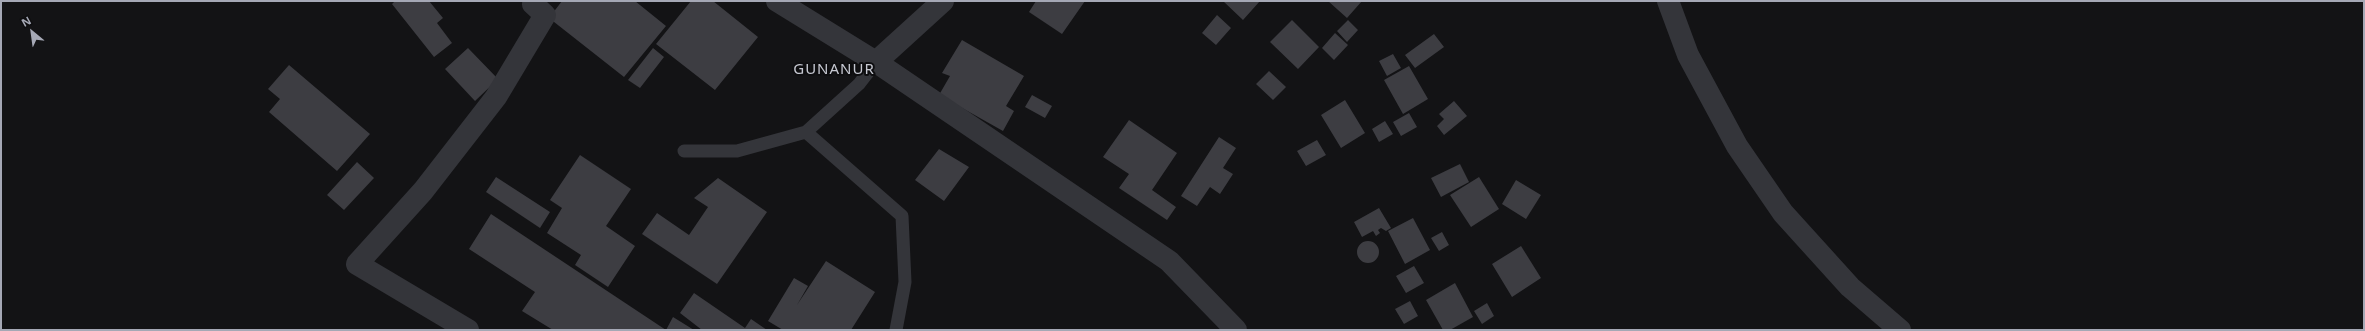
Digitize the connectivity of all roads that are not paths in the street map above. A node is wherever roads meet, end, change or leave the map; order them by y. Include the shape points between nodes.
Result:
1 (536, 1) edge
2 (777, 1) edge
3 (943, 1) edge
4 (1668, 1) edge
5 (876, 62) junction
6 (806, 132) junction
7 (684, 151) dead end
8 (468, 330) edge
9 (896, 330) edge
10 (1236, 330) edge
11 (1900, 330) edge

1 - 8 street via 533,4 545,15 496,97 423,191 357,264
2 - 5 street
3 - 5 street
4 - 11 street via 1688,55 1737,146 1782,213 1850,288
5 - 6 lane via 859,84
5 - 10 street via 1170,261
6 - 7 lane via 737,151
6 - 9 lane via 902,216 905,282

